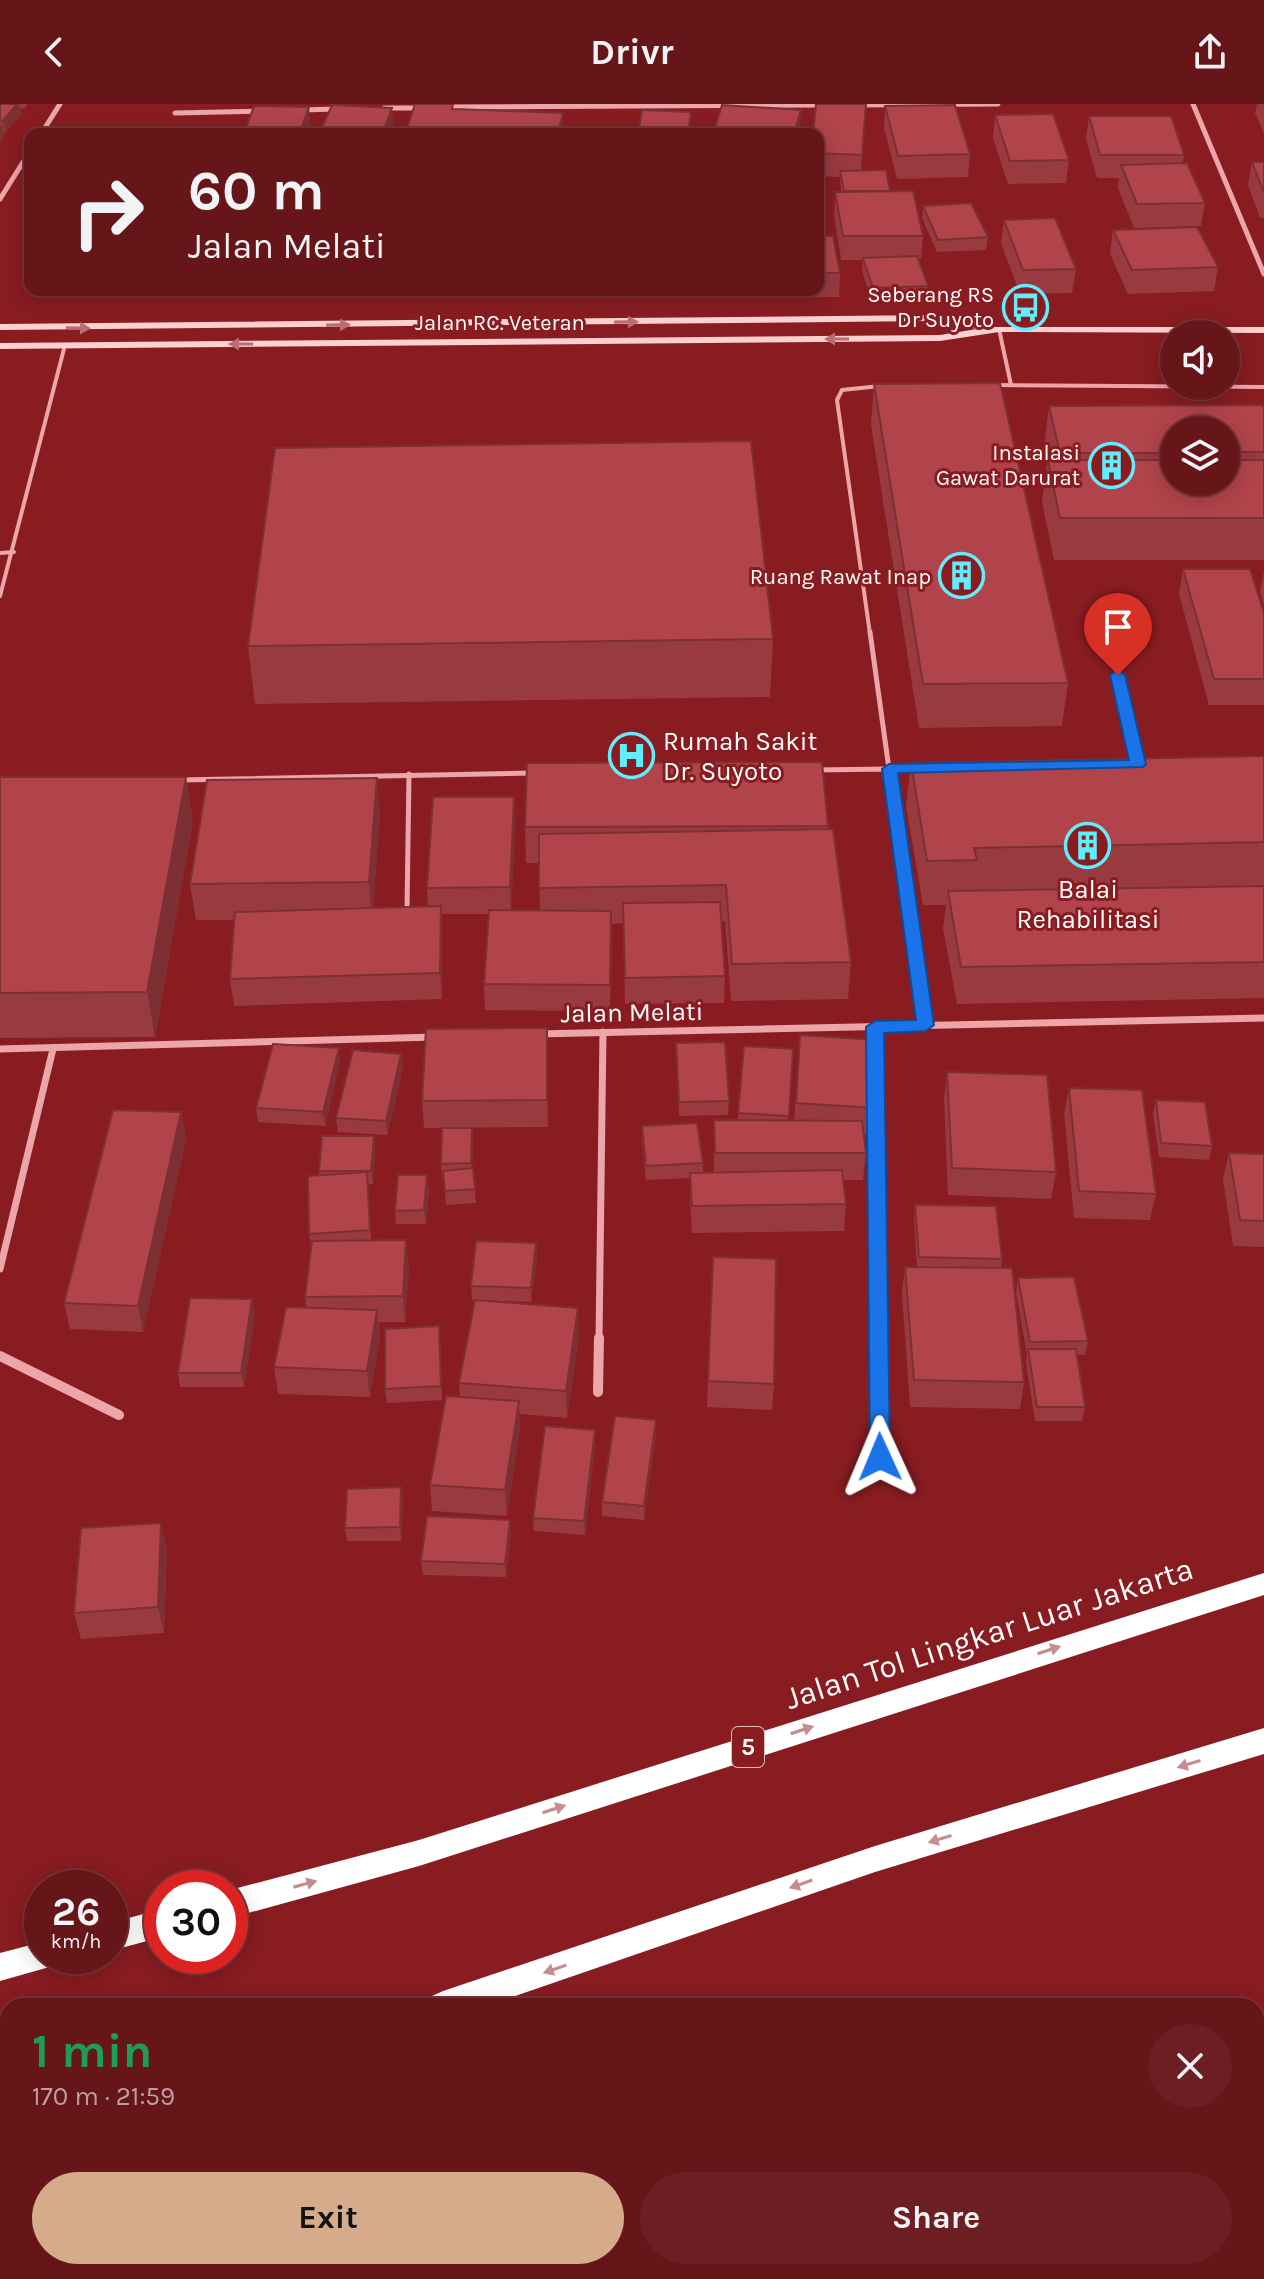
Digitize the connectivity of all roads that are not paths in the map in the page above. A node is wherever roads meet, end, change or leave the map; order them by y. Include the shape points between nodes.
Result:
1 (60, 104) edge
2 (662, 104) edge
3 (909, 104) edge
4 (998, 104) edge
5 (1193, 104) edge
6 (832, 105) edge
7 (848, 105) edge
8 (403, 106) edge
9 (342, 109) edge
10 (373, 109) edge
11 (297, 110) edge
12 (266, 111) edge
13 (175, 113) dead end
14 (45, 128) edge
15 (24, 161) edge
16 (0, 199) edge
17 (1264, 274) edge
18 (304, 326) junction
19 (0, 327) edge
20 (29, 327) junction
21 (112, 328) junction
22 (999, 329) junction
23 (1264, 330) edge
24 (303, 344) junction
25 (65, 345) junction
26 (110, 345) junction
27 (0, 346) edge
28 (25, 346) junction
29 (980, 385) edge
30 (1011, 385) junction
31 (889, 386) edge
32 (1264, 387) edge
33 (14, 552) junction
34 (0, 553) edge
35 (0, 596) edge
36 (1104, 616) dead end
37 (1122, 764) edge
38 (1138, 764) junction
39 (1154, 764) edge
40 (920, 768) edge
41 (889, 769) junction
42 (812, 770) edge
43 (548, 773) edge
44 (409, 774) junction
45 (170, 780) edge
46 (407, 909) edge
47 (1264, 1018) edge
48 (926, 1025) junction
49 (875, 1027) junction
50 (603, 1032) junction
51 (525, 1035) edge
52 (446, 1037) edge
53 (0, 1049) edge
54 (53, 1049) junction
55 (0, 1269) edge
56 (0, 1356) edge
57 (598, 1392) dead end
58 (119, 1415) dead end
59 (880, 1457) dead end
60 (1264, 1584) edge
61 (1264, 1741) edge
62 (248, 1899) edge
63 (24, 1961) edge
64 (0, 1967) edge
65 (467, 1998) edge

1 - 14 street
2 - 6 street
2 - 8 street
3 - 4 street
3 - 7 street
5 - 17 street
8 - 10 street
9 - 11 street
12 - 13 street
15 - 16 street
18 - 21 main road, Jalan RC. Veteran
18 -> 22 main road, Jalan RC. Veteran via 933,318
18 - 24 main road
19 - 20 main road, Jalan RC. Veteran
20 -> 21 main road, Jalan RC. Veteran
20 - 28 main road
21 - 26 main road
22 - 23 main road, Jalan RC. Veteran
22 -> 24 main road, Jalan RC. Veteran via 940,338
22 - 30 lane
24 -> 26 main road, Jalan RC. Veteran
25 - 26 main road, Jalan RC. Veteran
25 - 28 main road, Jalan RC. Veteran
25 - 33 lane
27 - 28 main road, Jalan RC. Veteran
29 - 30 lane
30 - 32 lane
31 - 41 lane via 849,388 837,400
33 - 34 lane
33 - 35 lane
36 - 38 lane
37 - 38 lane
38 - 39 lane
40 - 41 lane
41 - 42 lane
41 - 48 lane
43 - 44 lane
44 - 45 lane
44 - 46 lane
47 - 48 street, Jalan Melati
48 - 49 street, Jalan Melati
49 - 50 street, Jalan Melati
49 - 59 street
50 - 51 street, Jalan Melati
50 - 57 street
52 - 54 street
53 - 54 street
54 - 55 street
56 - 58 street
62 -> 60 highway, Jalan Tol Lingkar Luar Jakarta / 5 via 419,1853
61 -> 65 highway via 875,1859
63 - 64 highway

